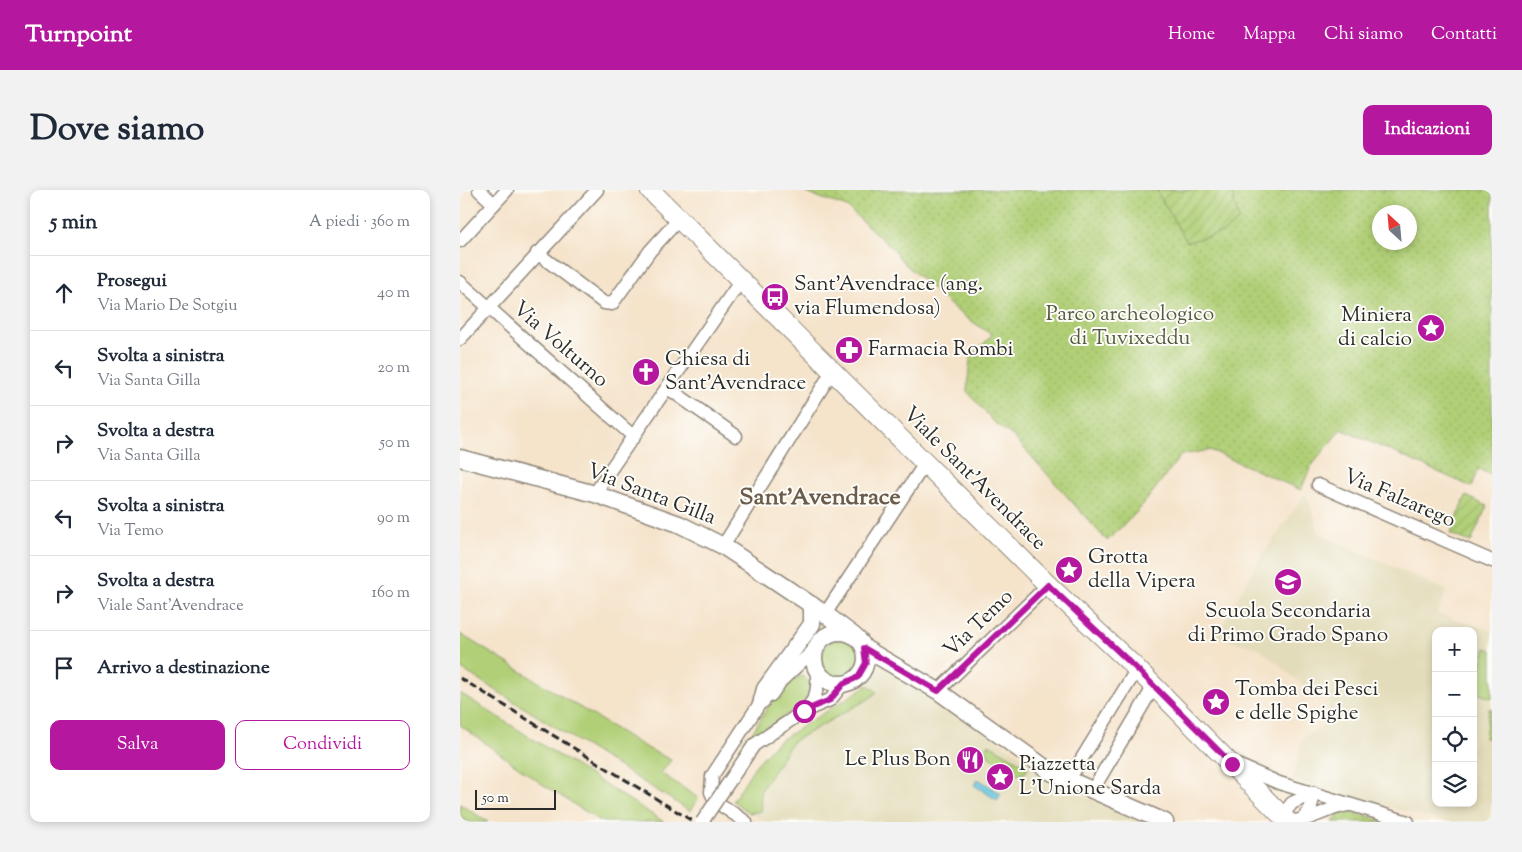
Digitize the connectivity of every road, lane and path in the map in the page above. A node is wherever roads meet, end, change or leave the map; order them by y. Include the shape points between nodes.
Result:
1 (479, 190) edge
2 (507, 190) edge
3 (597, 190) edge
4 (650, 190) edge
5 (494, 204) junction
6 (678, 219) junction
7 (460, 241) edge
8 (537, 253) junction
9 (742, 279) junction
10 (460, 282) edge
11 (488, 308) junction
12 (460, 339) edge
13 (833, 370) junction
14 (668, 388) junction
15 (634, 436) junction
16 (736, 436) dead end
17 (460, 458) edge
18 (926, 462) junction
19 (1318, 485) dead end
20 (595, 494) junction
21 (723, 546) junction
22 (1492, 561) edge
23 (1048, 585) junction
24 (818, 609) junction
25 (853, 635) junction
26 (820, 642) junction
27 (864, 648) junction
28 (1137, 669) junction
29 (817, 670) junction
30 (843, 684) junction
31 (1154, 686) junction
32 (938, 691) junction
33 (762, 700) junction
34 (804, 711) junction
35 (1230, 762) junction
36 (1068, 781) junction
37 (1092, 791) junction
38 (1314, 793) junction
39 (1352, 804) junction
40 (1289, 820) edge
41 (702, 822) edge
42 (746, 822) edge
43 (1165, 822) edge
44 (1408, 822) edge

1 - 5 street
2 - 5 street
3 - 8 street
4 - 6 main road, Viale Sant'Avendrace
5 - 7 street
6 - 8 street via 612,304 604,303
6 - 9 main road, Viale Sant'Avendrace
8 - 11 street
9 - 13 main road, Viale Sant'Avendrace
9 - 14 street
10 - 11 street, Via Volturno
11 - 12 street
11 - 15 street, Via Volturno
13 - 18 main road, Viale Sant'Avendrace
13 - 21 street
14 - 15 street
14 - 16 street
15 - 20 street
17 - 20 street, Via Santa Gilla
18 - 23 main road, Viale Sant'Avendrace
18 - 24 street
19 - 22 street, Via Falzarego
20 - 21 street, Via Santa Gilla via 679,524
21 - 24 street, Via Santa Gilla
23 - 28 main road, Viale Sant'Avendrace
23 - 32 street, Via Temo
24 - 25 street, Via Santa Gilla
24 - 26 street
24 - 33 street via 812,624 765,689
25 - 26 street via 836,632
25 - 27 street, Via Santa Gilla
26 - 29 street via 814,655
26 - 33 street via 771,695
27 - 30 street via 866,663 863,671
27 - 32 street, Via Santa Gilla
28 - 31 main road, Viale Sant'Avendrace
28 - 36 street
29 - 30 street via 828,681
29 - 34 street via 818,688 812,703
30 - 34 street via 830,700
31 - 35 main road, Viale Sant'Avendrace
31 - 37 street
32 - 36 street, Via Santa Gilla
33 - 42 street via 712,776 714,801
34 - 41 street, bridge via 754,745
35 - 38 street via 1279,783
35 - 40 main road, Viale Sant'Avendrace
36 - 37 street, Via Santa Gilla
37 - 43 street, Via Santa Gilla
38 - 39 street
38 - 40 street via 1292,803
38 - 40 street via 1305,817
39 - 40 street via 1337,807 1313,819
39 - 44 street

